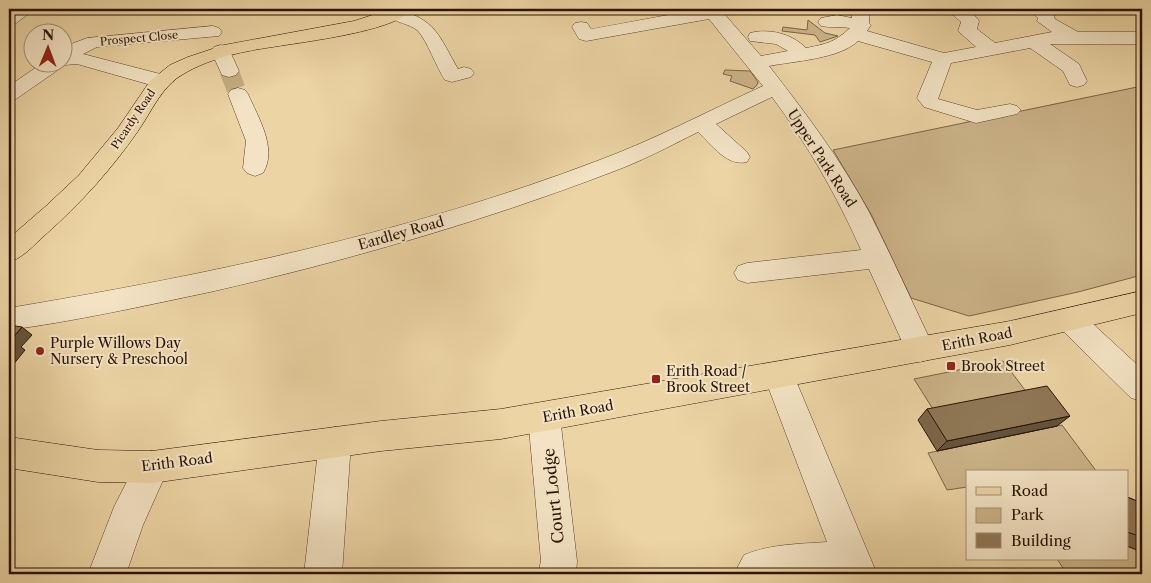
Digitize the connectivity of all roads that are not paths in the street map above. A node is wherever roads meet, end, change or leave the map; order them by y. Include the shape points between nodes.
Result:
1 (26, 9) edge
2 (399, 11) edge
3 (712, 11) edge
4 (1039, 11) dead end
5 (961, 14) dead end
6 (9, 20) edge
7 (827, 22) dead end
8 (859, 22) edge
9 (213, 32) dead end
10 (586, 36) dead end
11 (1071, 36) junction
12 (757, 37) dead end
13 (1142, 38) edge
14 (1034, 42) junction
15 (992, 50) junction
16 (221, 51) junction
17 (72, 53) edge
18 (802, 54) junction
19 (943, 59) junction
20 (72, 60) edge
21 (756, 63) junction
22 (229, 71) tunnel mouth
23 (45, 72) edge
24 (452, 76) dead end
25 (161, 80) junction
26 (1077, 81) dead end
27 (775, 88) junction
28 (238, 94) tunnel mouth
29 (9, 95) edge
30 (1010, 110) dead end
31 (701, 124) junction
32 (739, 157) dead end
33 (255, 168) dead end
34 (9, 252) edge
35 (876, 258) junction
36 (747, 273) dead end
37 (1142, 302) edge
38 (9, 319) edge
39 (1070, 320) junction
40 (920, 350) junction
41 (779, 376) junction
42 (1142, 388) edge
43 (544, 417) junction
44 (334, 442) junction
45 (9, 453) edge
46 (152, 467) junction
47 (856, 567) edge
48 (107, 574) edge
49 (322, 574) edge
50 (558, 574) edge
51 (753, 574) edge

1 - 6 street
2 - 16 main road, Picardy Road via 360,26
2 - 24 street via 425,28
3 - 10 street
3 - 21 street, Upper Park Road
4 - 11 street via 1047,16 1046,21
5 - 15 street via 970,21 967,31
7 - 8 street
8 - 18 street via 844,44
8 - 19 street
9 - 17 street, Prospect Close via 94,42
11 - 13 street
11 - 14 street
12 - 18 street via 790,42
14 - 15 street
14 - 26 street via 1072,68
15 - 19 street
16 - 22 street
16 - 25 main road, Picardy Road via 192,62
18 - 21 street
19 - 30 street via 928,100 934,105 976,117
20 - 25 street via 82,59
21 - 27 street, Upper Park Road
23 - 29 street, Prospect Close
25 - 34 main road, Picardy Road via 96,170 52,215
27 - 31 street, Eardley Road
27 - 35 street, Upper Park Road via 829,164 856,211
28 - 33 street via 257,141
31 - 32 street
31 - 38 street, Eardley Road via 571,180 387,238 175,289
35 - 36 street
35 - 40 street, Upper Park Road
37 - 39 main road, Erith Road
39 - 40 main road, Erith Road
39 - 42 street
40 - 41 main road, Erith Road
41 - 43 main road, Erith Road
41 - 47 street
43 - 44 main road, Erith Road
43 - 50 street, Court Lodge
44 - 46 main road, Erith Road
44 - 49 street
45 - 46 main road, Erith Road via 86,466
46 - 48 street
47 - 51 street via 790,563 757,568

